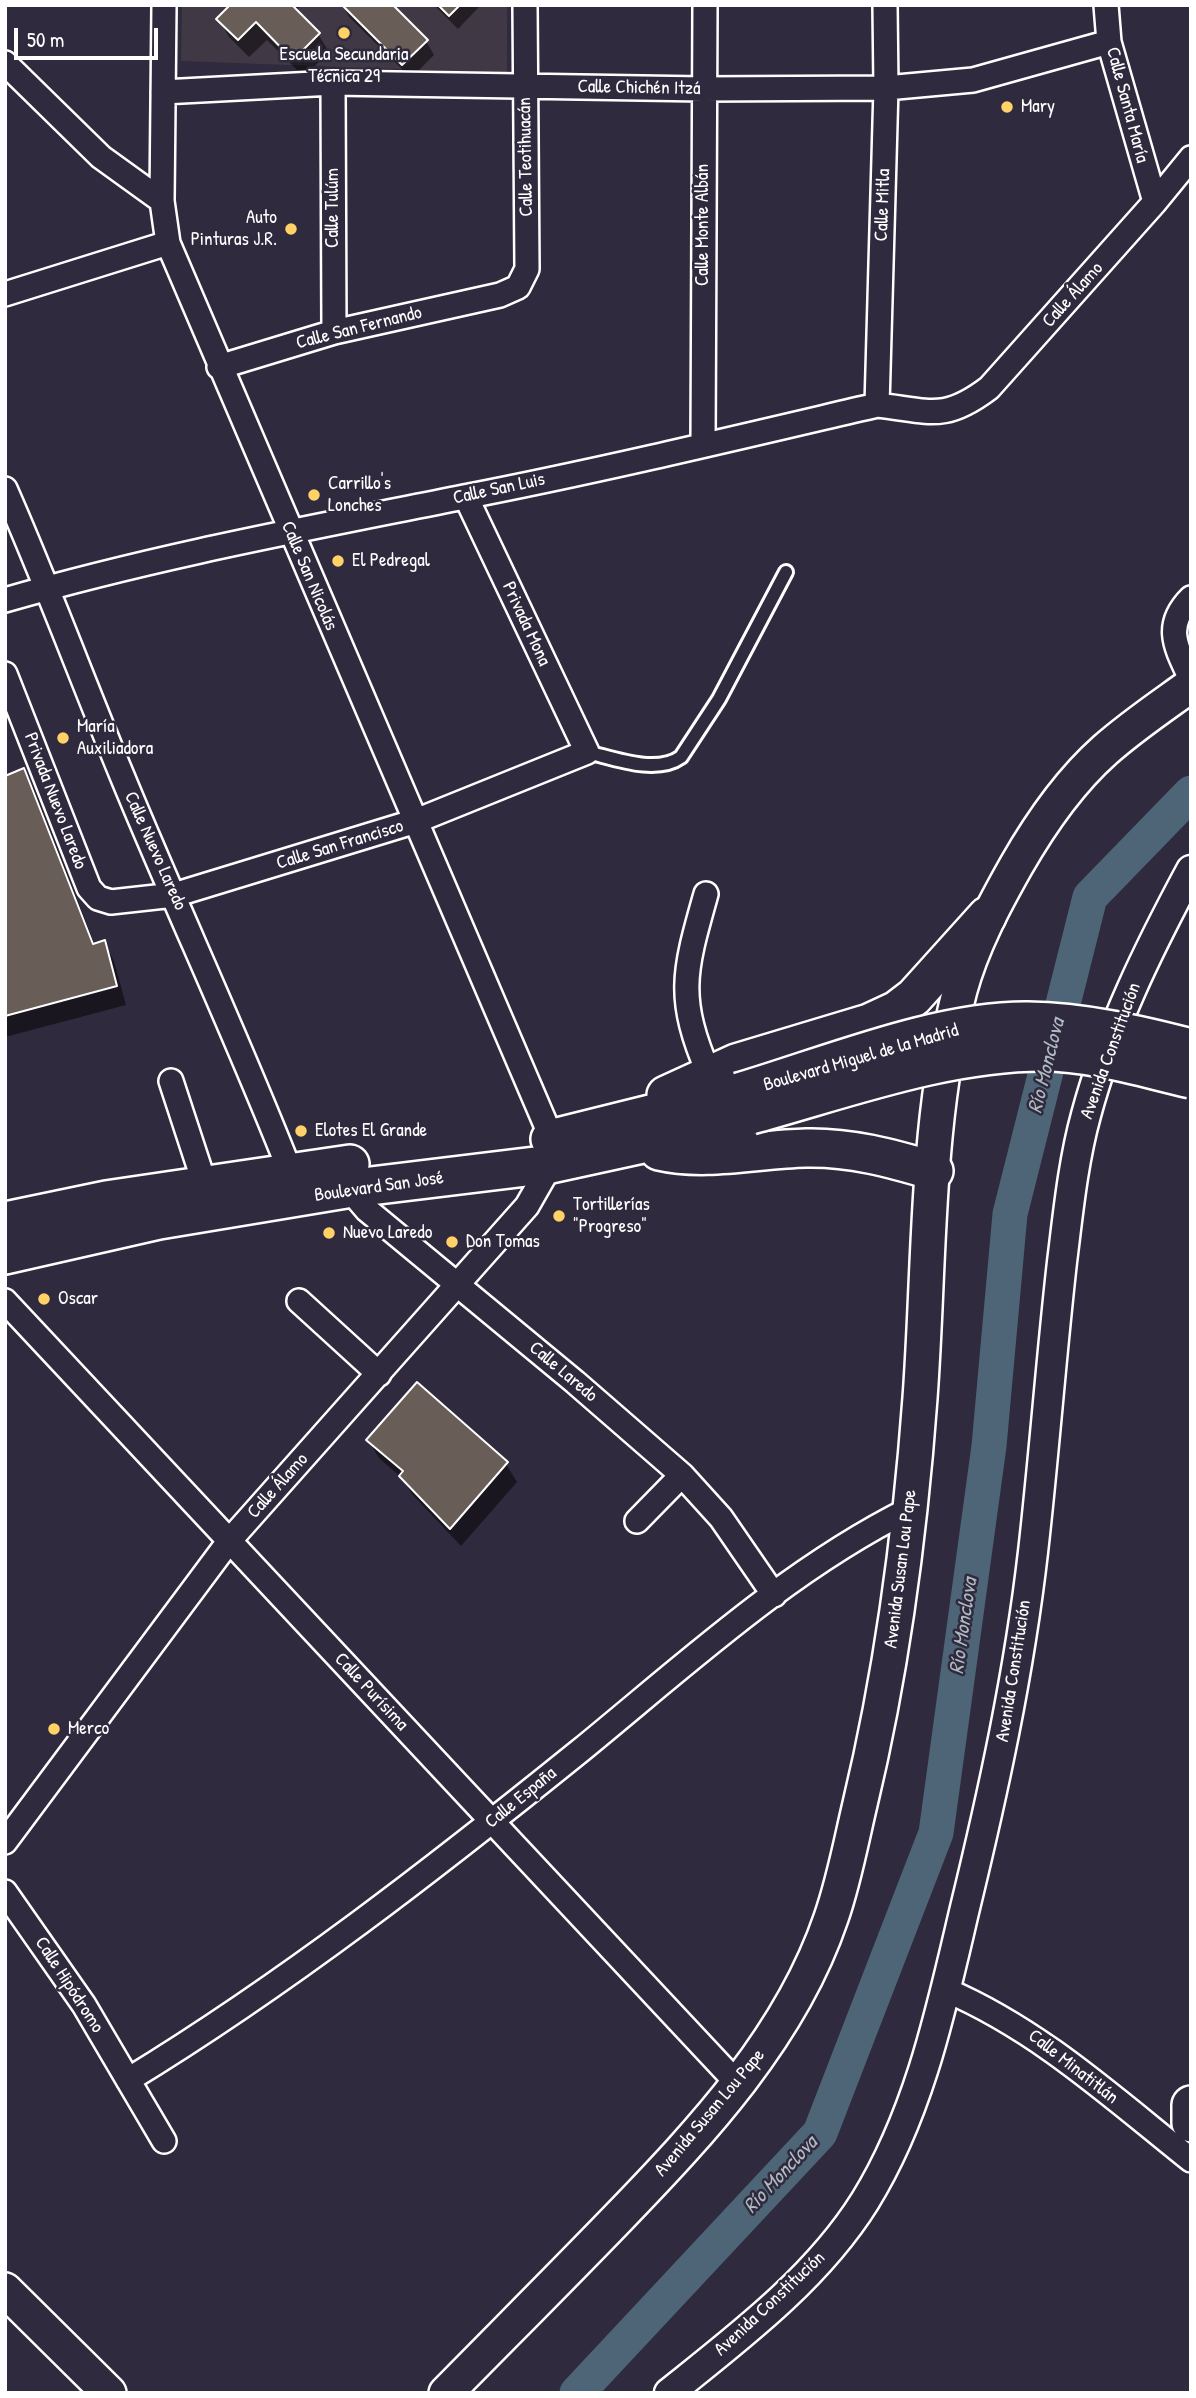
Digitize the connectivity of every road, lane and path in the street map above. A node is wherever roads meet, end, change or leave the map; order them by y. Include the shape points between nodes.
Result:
1 (164, 5) edge
2 (525, 5) edge
3 (705, 5) edge
4 (885, 5) edge
5 (1106, 5) edge
6 (1110, 42) junction
7 (5, 63) edge
8 (333, 83) junction
9 (525, 86) junction
10 (886, 88) junction
11 (704, 89) junction
12 (163, 92) junction
13 (1191, 158) edge
14 (162, 201) junction
15 (1155, 202) junction
16 (168, 243) junction
17 (5, 294) edge
18 (500, 295) joint
19 (334, 332) junction
20 (219, 367) junction
21 (989, 388) joint
22 (877, 405) junction
23 (703, 445) junction
24 (5, 489) edge
25 (466, 497) junction
26 (289, 530) junction
27 (786, 572) dead end
28 (49, 588) junction
29 (1191, 598) edge
30 (5, 600) edge
31 (5, 674) edge
32 (1191, 678) edge
33 (1191, 685) edge
34 (587, 752) junction
35 (416, 821) junction
36 (1191, 870) edge
37 (89, 888) joint
38 (706, 894) dead end
39 (174, 895) junction
40 (988, 916) junction
41 (1189, 1051) edge
42 (171, 1081) dead end
43 (733, 1094) junction
44 (629, 1135) junction
45 (552, 1152) junction
46 (934, 1171) junction
47 (341, 1177) junction
48 (205, 1185) junction
49 (295, 1186) junction
50 (52, 1210) junction
51 (111, 1229) junction
52 (8, 1243) edge
53 (458, 1286) junction
54 (5, 1301) edge
55 (299, 1301) dead end
56 (379, 1374) junction
57 (682, 1475) junction
58 (910, 1509) junction
59 (637, 1521) dead end
60 (230, 1540) junction
61 (774, 1595) junction
62 (492, 1822) junction
63 (5, 1843) edge
64 (5, 1892) edge
65 (946, 1990) junction
66 (128, 2080) junction
67 (737, 2083) junction
68 (1191, 2105) edge
69 (1191, 2120) edge
70 (164, 2141) dead end
71 (1191, 2160) edge
72 (5, 2290) edge
73 (108, 2393) edge
74 (446, 2393) edge
75 (669, 2393) edge

1 - 12 street, Calle San Nicolás
2 - 9 street, Calle Teotihuacán
3 - 11 street, Calle Monte Albán
4 - 10 street, Calle Mitla
5 - 6 street, Calle Santa María
6 - 10 street, Calle Chichén Itzá via 973,79
6 - 15 street, Calle Santa María
7 - 14 street via 101,157
8 - 9 street, Calle Chichén Itzá
8 - 12 street, Calle Chichén Itzá
8 - 19 street, Calle Tulúm
9 - 11 street, Calle Chichén Itzá
9 - 18 street, Calle Teotihuacán via 527,269 518,287
10 - 11 street, Calle Chichén Itzá
10 - 22 street, Calle Mitla
11 - 23 street, Calle Monte Albán
12 - 14 street, Calle San Nicolás
13 - 15 street, Calle Álamo
14 - 16 street, Calle San Nicolás
15 - 21 street, Calle Álamo
16 - 17 street
16 - 20 street, Calle San Nicolás
18 - 19 street, Calle San Fernando
19 - 20 street, Calle San Fernando
20 - 26 street, Calle San Nicolás
21 - 22 street, Calle San Luis via 965,406 947,412
22 - 23 street, Calle San Luis
23 - 25 street, Calle San Luis
24 - 28 street, Calle Nuevo Laredo
25 - 26 street, Calle San Luis
25 - 34 street, Privada Mona
26 - 28 street, Calle San Luis
26 - 35 street, Calle San Nicolás
27 - 34 lane via 719,699 681,757 671,763 645,764
28 - 30 street, Calle San Luis
28 - 39 street, Calle Nuevo Laredo
29 - 32 street via 1173,629
31 - 37 street, Privada Nuevo Laredo
33 - 40 main road, Avenida Susan Lou Pape via 1106,749 1074,781 1032,838
34 - 35 street, Calle San Francisco
35 - 39 street, Calle San Francisco
35 - 45 street, Calle San Nicolás
36 - 65 street, Avenida Constitución via 1128,996 1086,1115 1068,1214 1033,1554 1008,1719
37 - 39 street, Calle San Francisco via 111,902
38 - 43 street via 692,943 685,997 696,1040
39 - 49 street, Calle Nuevo Laredo
40 - 43 main road via 897,1010
40 - 46 main road, Avenida Susan Lou Pape via 961,986 951,1032
41 - 43 main road, Boulevard Miguel de la Madrid, bridge via 1118,1062 1046,1052 993,1054 901,1074
42 - 48 street
43 - 44 main road, Boulevard San José
43 - 44 main road via 658,1099
44 - 45 main road, Boulevard San José
44 - 46 main road via 693,1156 765,1149 839,1149
45 - 47 main road, Boulevard San José
45 - 53 street, Calle Álamo via 539,1190
46 - 58 main road, Avenida Susan Lou Pape
47 - 49 main road, Boulevard San José
47 - 53 street, Calle Laredo
48 - 49 main road, Boulevard San José
48 - 50 main road, Boulevard San José
49 - 51 main road, Boulevard San José
50 - 51 main road
50 - 52 main road
51 - 52 main road, Boulevard San José
53 - 56 street, Calle Álamo
53 - 57 street, Calle Laredo
54 - 60 street, Calle Purísima
55 - 56 street
56 - 60 street, Calle Álamo
57 - 59 street
57 - 61 street, Calle Laredo via 721,1518
58 - 61 street, Calle España via 849,1542
58 - 67 main road, Avenida Susan Lou Pape via 889,1666 832,1917 795,1997
60 - 62 street, Calle Purísima
60 - 63 street, Calle Álamo
61 - 62 street, Calle España
62 - 66 street, Calle España via 336,1939
62 - 67 street, Calle Purísima
64 - 66 street, Calle Hipódromo via 84,2006
65 - 71 street, Calle Minatitlán via 1020,2026
65 - 75 street, Avenida Constitución via 917,2091 864,2201 814,2266 728,2346
66 - 70 street, Calle Hipódromo
67 - 74 main road, Avenida Susan Lou Pape via 692,2141
68 - 69 main road
72 - 73 main road

